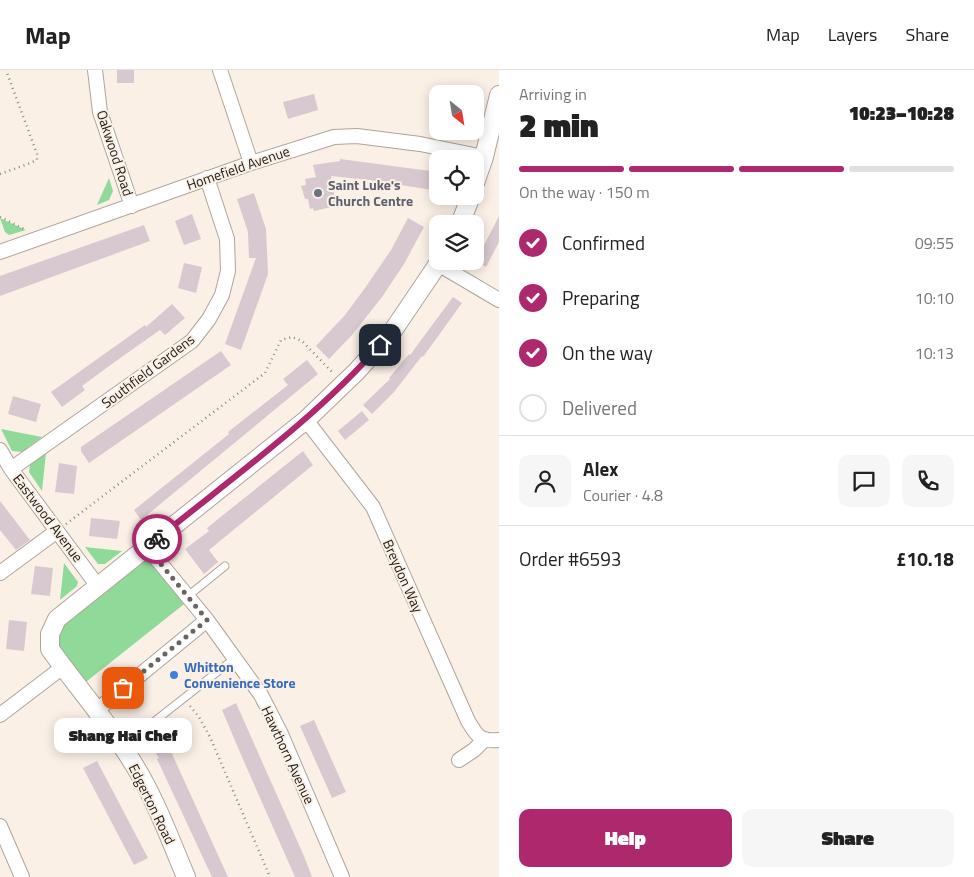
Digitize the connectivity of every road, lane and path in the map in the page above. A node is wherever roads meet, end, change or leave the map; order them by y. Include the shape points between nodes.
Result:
1 (6, 70) edge
2 (95, 70) edge
3 (220, 70) edge
4 (498, 107) edge
5 (450, 150) edge
6 (484, 157) edge
7 (251, 163) junction
8 (0, 174) edge
9 (207, 178) junction
10 (132, 206) junction
11 (0, 217) edge
12 (28, 230) dead end
13 (0, 252) edge
14 (434, 270) edge
15 (450, 270) edge
16 (499, 300) edge
17 (344, 383) junction
18 (306, 420) junction
19 (0, 450) edge
20 (11, 469) junction
21 (57, 531) junction
22 (147, 547) junction
23 (225, 566) dead end
24 (0, 573) edge
25 (97, 585) junction
26 (188, 596) junction
27 (207, 620) junction
28 (235, 658) junction
29 (63, 667) junction
30 (184, 699) junction
31 (96, 710) junction
32 (0, 714) edge
33 (485, 739) junction
34 (499, 740) edge
35 (123, 746) junction
36 (459, 760) dead end
37 (0, 826) edge
38 (22, 877) edge
39 (186, 877) edge
40 (270, 877) edge
41 (342, 877) edge

1 - 8 path via 37,160
2 - 10 street, Oakwood Road via 100,112
3 - 7 street
4 - 6 street
5 - 7 street, Homefield Avenue via 357,136 334,137
7 - 9 street, Homefield Avenue
9 - 10 street, Homefield Avenue
9 - 20 street, Southfield Gardens via 227,239 228,270 222,295 209,319 192,341
10 - 13 street, Homefield Avenue
11 - 12 path
14 - 17 street via 392,332
15 - 16 street
17 - 18 street
17 - 21 path via 302,341 292,337 281,340 265,373
18 - 22 street
18 - 33 street, Breydon Way via 373,507 468,721 478,737
19 - 20 street, Eastwood Avenue
20 - 21 street, Eastwood Avenue
21 - 24 street
21 - 25 street, Eastwood Avenue
22 - 25 street
22 - 26 street, Hawthorn Avenue
23 - 26 lane
25 - 29 street, Edgerton Road via 57,619 50,634 50,649
26 - 27 street, Hawthorn Avenue
27 - 28 street, Hawthorn Avenue
27 - 31 street
28 - 30 lane
28 - 41 street, Hawthorn Avenue via 281,734
29 - 31 street, Edgerton Road
29 - 32 street
30 - 35 lane
30 - 40 path via 210,737
31 - 35 street, Edgerton Road
33 - 34 street
33 - 36 street
35 - 39 street, Edgerton Road via 135,765
37 - 38 street

